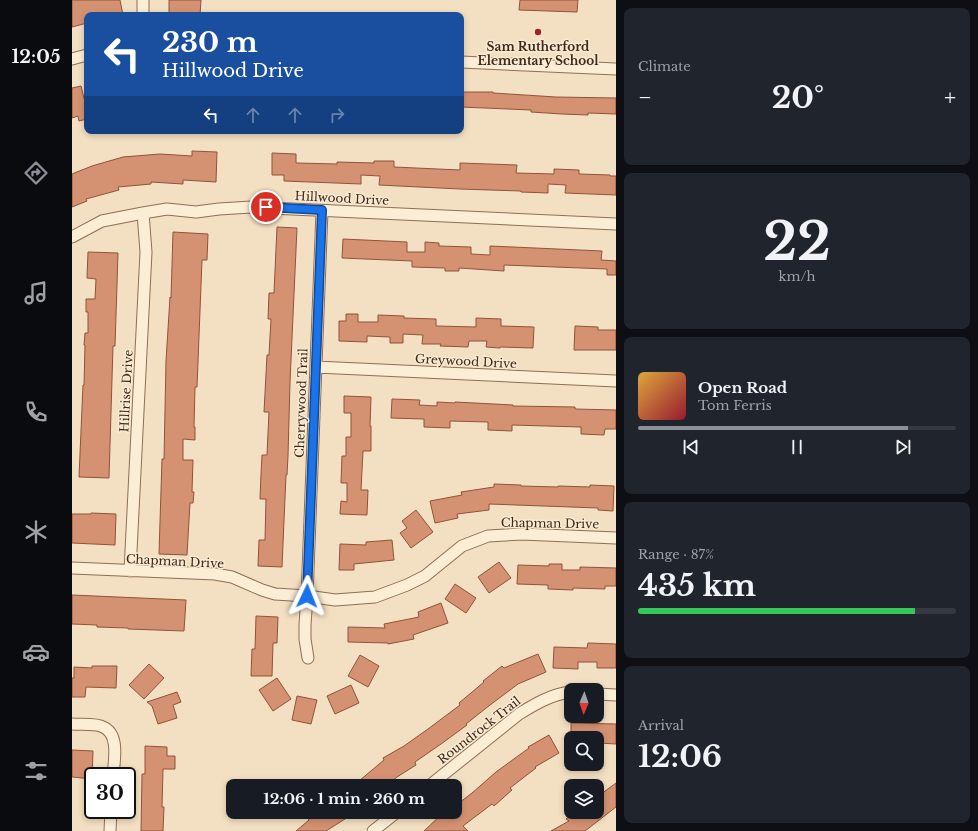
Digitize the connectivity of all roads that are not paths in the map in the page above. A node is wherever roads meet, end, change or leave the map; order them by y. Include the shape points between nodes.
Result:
1 (143, 0) edge
2 (143, 12) edge
3 (84, 56) edge
4 (72, 59) edge
5 (464, 62) edge
6 (616, 69) edge
7 (322, 210) junction
8 (143, 213) junction
9 (616, 224) edge
10 (72, 237) edge
11 (316, 367) junction
12 (616, 381) edge
13 (616, 538) edge
14 (72, 568) edge
15 (130, 571) junction
16 (307, 596) junction
17 (308, 658) dead end
18 (564, 694) edge
19 (604, 694) edge
20 (616, 695) edge
21 (72, 724) edge
22 (113, 767) edge
23 (438, 779) edge
24 (111, 819) edge
25 (388, 819) edge
26 (110, 831) edge
27 (373, 831) edge

1 - 2 street
3 - 4 street
5 - 6 street
7 - 8 street, Hillwood Drive via 252,206 196,212 167,209
7 - 9 street, Hillwood Drive
7 - 11 street, Cherrywood Trail
8 - 10 street, Hillwood Drive via 102,221
8 - 15 street, Hillrise Drive via 146,252
11 - 12 street, Greywood Drive
11 - 16 street, Cherrywood Trail
13 - 16 street, Chapman Drive via 522,534 488,536 462,546 425,576 407,586 375,597 335,600
14 - 15 street, Chapman Drive
15 - 16 street, Chapman Drive via 214,574 275,594
16 - 17 street, Cherrywood Trail via 305,632
18 - 23 street, Roundrock Trail via 529,707
19 - 20 street
21 - 22 street via 102,726 110,731 114,744
24 - 26 street
25 - 27 street

